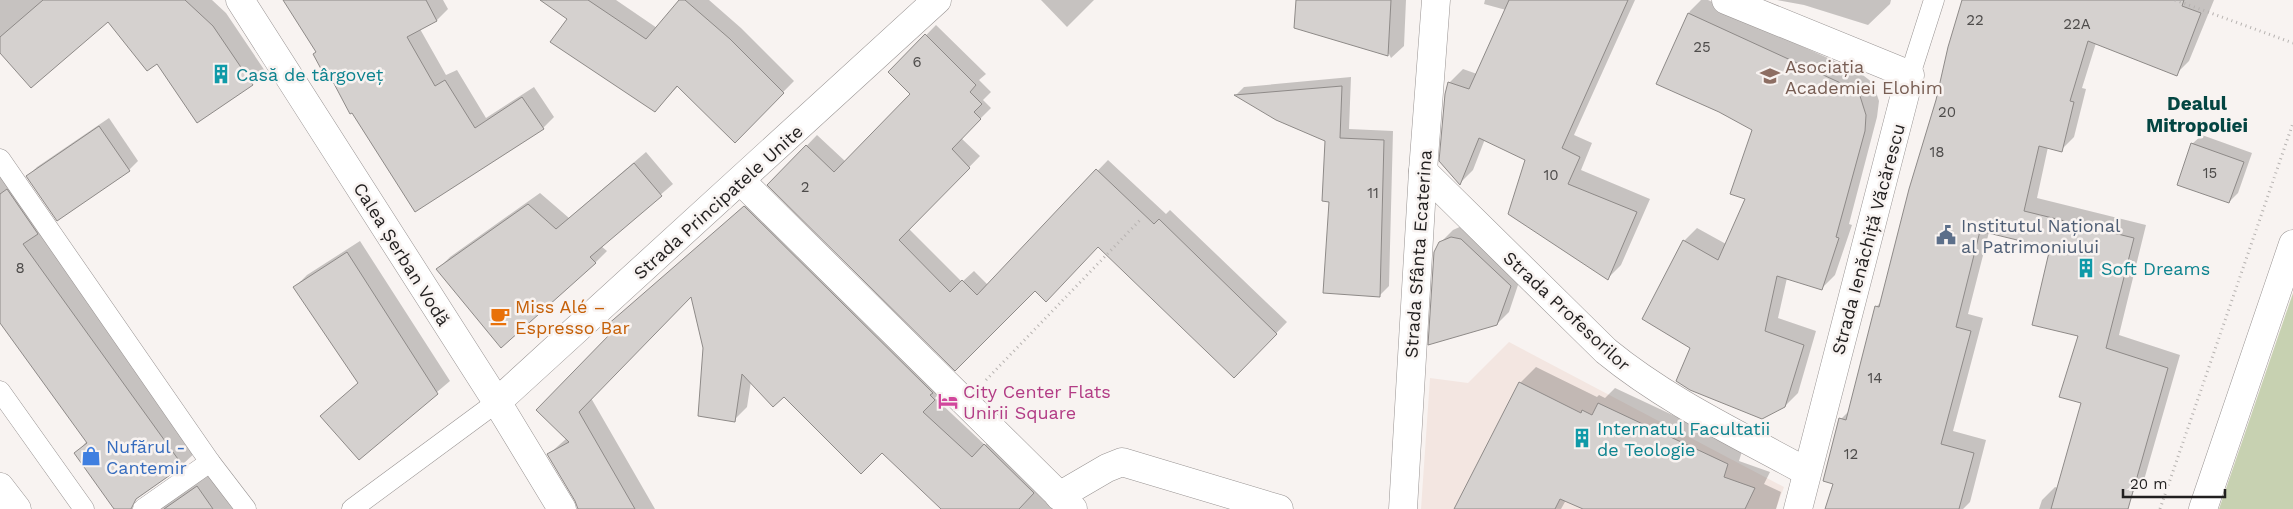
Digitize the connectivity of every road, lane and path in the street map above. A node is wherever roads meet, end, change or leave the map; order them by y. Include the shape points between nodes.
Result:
1 (240, 0) edge
2 (937, 0) edge
3 (1436, 0) edge
4 (1726, 0) edge
5 (1934, 0) edge
6 (2175, 0) edge
7 (2293, 43) edge
8 (1910, 75) junction
9 (2293, 123) edge
10 (0, 159) edge
11 (1422, 171) junction
12 (740, 181) junction
13 (1142, 218) dead end
14 (2293, 244) edge
15 (0, 391) edge
16 (498, 402) junction
17 (964, 402) junction
18 (210, 462) junction
19 (1808, 472) junction
20 (0, 487) edge
21 (1066, 502) edge
22 (17, 509) edge
23 (84, 509) edge
24 (143, 509) edge
25 (246, 509) edge
26 (352, 509) edge
27 (562, 509) edge
28 (1279, 509) edge
29 (1402, 509) edge
30 (1798, 509) edge
31 (2160, 509) edge
32 (2203, 509) edge

1 - 16 street, Calea Șerban Vodă
2 - 12 street, Strada Principatele Unite
3 - 11 street, Strada Sfânta Ecaterina
4 - 8 street
5 - 8 lane
6 - 7 path
8 - 19 street, Strada Ienăchiță Văcărescu
9 - 31 path
10 - 18 lane
11 - 19 street, Strada Profesorilor via 1606,351 1637,376 1666,396
11 - 29 street, Strada Sfânta Ecaterina
12 - 16 street, Strada Principatele Unite
12 - 17 street
13 - 17 path
14 - 32 street
15 - 23 lane
16 - 26 lane
16 - 27 street, Calea Șerban Vodă
17 - 21 street
18 - 24 lane
18 - 25 lane
19 - 30 street, Strada Ienăchiță Văcărescu
20 - 22 street
21 - 28 street via 1107,468 1122,462

